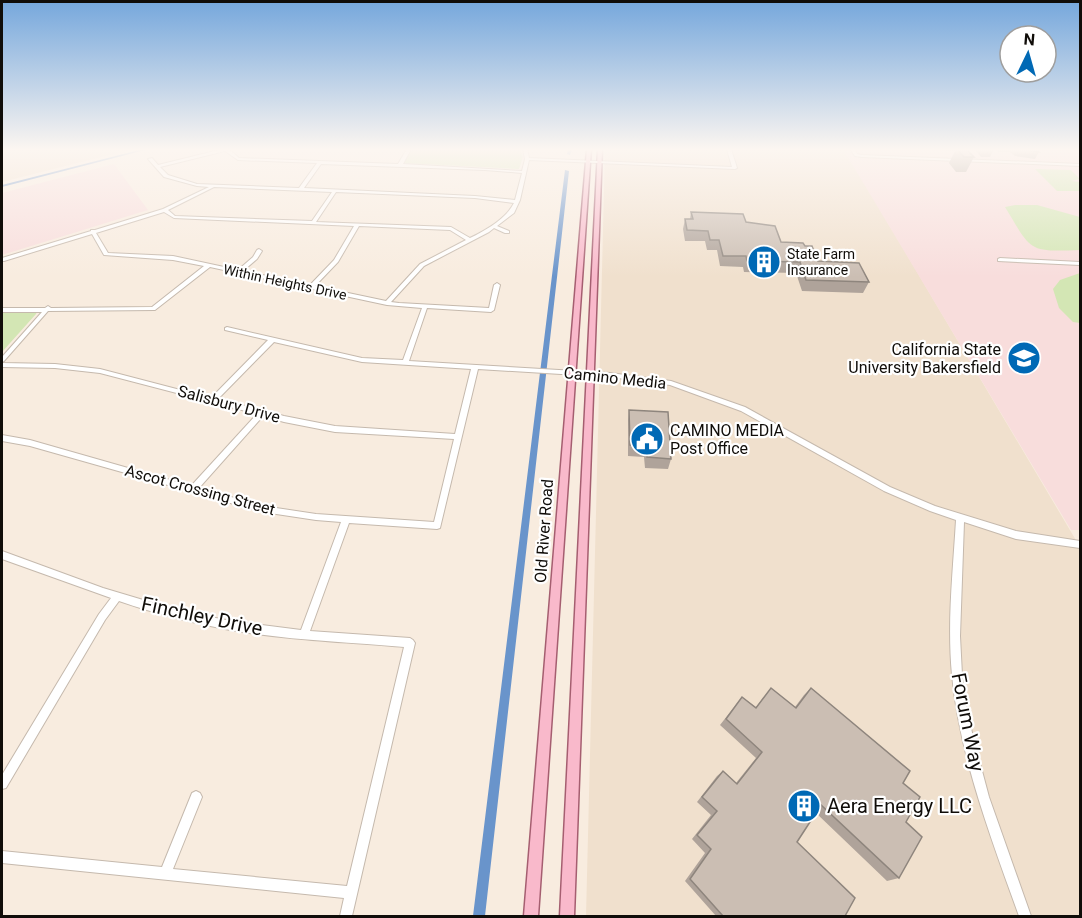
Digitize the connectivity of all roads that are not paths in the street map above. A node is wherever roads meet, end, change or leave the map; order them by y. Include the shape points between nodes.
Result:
1 (201, 192) edge
2 (334, 192) edge
3 (355, 192) edge
4 (519, 192) edge
5 (586, 192) edge
6 (598, 192) edge
7 (517, 202) junction
8 (165, 210) junction
9 (313, 223) junction
10 (357, 225) junction
11 (495, 227) junction
12 (93, 231) junction
13 (507, 232) dead end
14 (470, 240) junction
15 (259, 251) dead end
16 (2, 260) edge
17 (1000, 260) dead end
18 (1080, 264) edge
19 (208, 266) junction
20 (239, 272) junction
21 (497, 285) dead end
22 (312, 287) junction
23 (387, 303) junction
24 (425, 307) junction
25 (48, 308) junction
26 (2, 310) edge
27 (227, 329) dead end
28 (272, 340) junction
29 (2, 360) edge
30 (405, 363) junction
31 (2, 365) edge
32 (475, 367) junction
33 (573, 373) junction
34 (590, 374) junction
35 (213, 400) junction
36 (262, 413) junction
37 (458, 437) junction
38 (2, 438) edge
39 (192, 490) junction
40 (346, 519) junction
41 (960, 519) junction
42 (1080, 544) edge
43 (2, 555) edge
44 (118, 596) junction
45 (304, 634) junction
46 (5, 770) edge
47 (2, 784) edge
48 (196, 797) dead end
49 (2, 857) edge
50 (165, 874) junction
51 (351, 893) junction
52 (346, 916) edge
53 (531, 916) edge
54 (567, 916) edge
55 (1025, 916) edge

1 - 8 street
2 - 9 street
3 - 7 street
4 - 7 street
5 - 33 main road, Old River Road
6 - 34 main road
7 - 11 street
8 - 9 street via 174,217
8 - 12 street
9 - 10 street
10 - 14 street via 451,229
10 - 22 street via 336,261
11 - 13 street
11 - 14 street
12 - 16 street
12 - 19 street, Within Heights Drive via 106,254 162,257
14 - 23 street via 422,265
15 - 20 street
17 - 18 street
19 - 20 street, Within Heights Drive
19 - 25 street via 153,309
20 - 22 street, Within Heights Drive
21 - 24 street, Within Heights Drive via 491,310
22 - 23 street, Within Heights Drive
23 - 24 street, Within Heights Drive
24 - 30 street
25 - 26 street
25 - 29 street
27 - 28 street, Camino Media
28 - 30 street, Camino Media via 362,360
28 - 35 street
30 - 32 street, Camino Media
31 - 35 street, Salisbury Drive via 100,371
32 - 33 street, Camino Media
32 - 37 street
33 - 34 street, Camino Media
33 - 53 main road, Old River Road
34 - 41 street, Camino Media via 650,379 727,402 887,489
34 - 54 main road
35 - 36 street, Salisbury Drive
36 - 37 street, Salisbury Drive via 335,429
36 - 39 street
37 - 40 street, Ascot Crossing Street via 438,526
38 - 39 street, Ascot Crossing Street
39 - 40 street, Ascot Crossing Street via 263,509
40 - 45 street
41 - 42 street, Camino Media via 1016,535
41 - 55 street, Forum Way via 956,642 961,707 980,785
43 - 44 street, Finchley Drive
44 - 45 street, Finchley Drive via 204,621
44 - 46 street
45 - 51 street, Finchley Drive via 410,643
46 - 47 street
48 - 50 street
49 - 50 street
50 - 51 street
51 - 52 street

